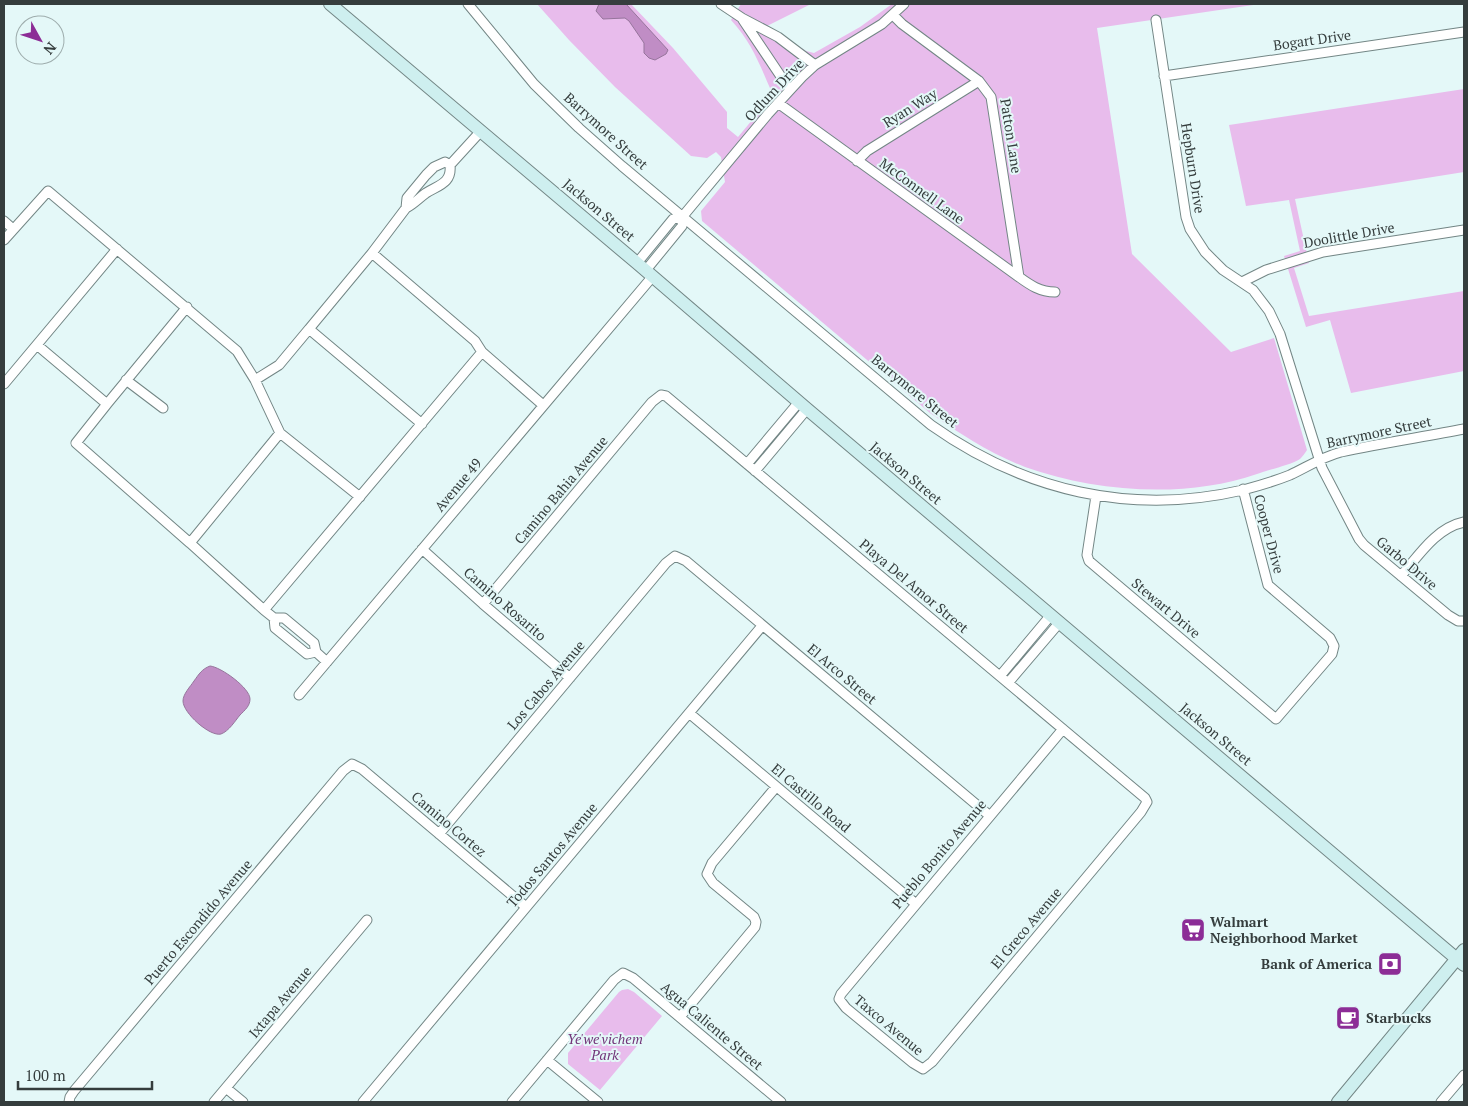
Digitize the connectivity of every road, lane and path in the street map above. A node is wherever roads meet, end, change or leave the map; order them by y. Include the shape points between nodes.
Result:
1 (330, 4) edge
2 (468, 4) edge
3 (721, 4) edge
4 (904, 4) edge
5 (893, 15) junction
6 (742, 18) junction
7 (1156, 20) dead end
8 (1464, 32) edge
9 (815, 65) junction
10 (1164, 76) junction
11 (979, 80) junction
12 (790, 90) junction
13 (778, 103) junction
14 (480, 131) junction
15 (857, 161) junction
16 (450, 165) junction
17 (424, 178) junction
18 (435, 188) junction
19 (406, 208) junction
20 (683, 216) junction
21 (4, 221) edge
22 (13, 229) junction
23 (1464, 230) edge
24 (660, 234) junction
25 (4, 240) edge
26 (670, 242) junction
27 (118, 249) junction
28 (372, 253) junction
29 (645, 270) junction
30 (1018, 277) junction
31 (1242, 282) junction
32 (1055, 292) dead end
33 (187, 308) junction
34 (308, 329) junction
35 (37, 345) junction
36 (482, 352) junction
37 (126, 380) junction
38 (255, 380) junction
39 (4, 384) edge
40 (661, 395) joint
41 (106, 404) junction
42 (544, 405) junction
43 (803, 406) junction
44 (163, 408) dead end
45 (422, 424) junction
46 (1464, 429) edge
47 (280, 432) junction
48 (1319, 459) junction
49 (747, 464) junction
50 (755, 471) junction
51 (1243, 489) junction
52 (1096, 496) junction
53 (360, 497) junction
54 (1464, 522) edge
55 (190, 543) junction
56 (422, 549) junction
57 (676, 556) joint
58 (1401, 576) junction
59 (483, 604) junction
60 (264, 610) junction
61 (274, 618) junction
62 (1055, 619) junction
63 (1464, 621) edge
64 (762, 626) junction
65 (298, 629) junction
66 (289, 639) junction
67 (316, 652) junction
68 (327, 662) junction
69 (1000, 676) junction
70 (570, 678) junction
71 (1008, 683) junction
72 (299, 695) dead end
73 (689, 713) junction
74 (1276, 719) joint
75 (1063, 728) junction
76 (352, 764) joint
77 (776, 787) junction
78 (1146, 802) joint
79 (990, 816) junction
80 (439, 834) junction
81 (916, 904) junction
82 (526, 907) junction
83 (367, 920) dead end
84 (1462, 958) edge
85 (839, 999) joint
86 (680, 1017) junction
87 (547, 1060) junction
88 (923, 1069) joint
89 (1464, 1075) edge
90 (226, 1088) junction
91 (69, 1102) edge
92 (214, 1102) edge
93 (243, 1102) edge
94 (363, 1102) edge
95 (512, 1102) edge
96 (598, 1102) edge
97 (781, 1102) edge
98 (1338, 1102) edge
99 (1441, 1102) edge

1 - 14 main road, Jackson Street
2 - 20 street, Barrymore Street via 534,84 579,128
3 - 6 street
4 - 5 street, Odlum Drive
5 - 9 street, Odlum Drive
5 - 11 street, Patton Lane
6 - 9 street via 778,37
6 - 12 street
7 - 10 street, Hepburn Drive
8 - 10 street, Bogart Drive
9 - 12 street, Odlum Drive
10 - 31 street, Hepburn Drive via 1190,229 1214,262
11 - 15 street, Ryan Way via 867,151
11 - 30 street, Patton Lane via 992,97
12 - 13 street, Odlum Drive
13 - 15 street, McConnell Lane
13 - 20 street, Odlum Drive
14 - 16 street
14 - 29 main road, Jackson Street
15 - 30 street, McConnell Lane
16 - 17 street via 445,162 438,164
16 - 18 street via 451,173 446,182
17 - 18 street
17 - 19 street via 407,198
18 - 19 street
19 - 28 street
20 - 24 street, Odlum Drive via 673,219
20 - 26 street, Odlum Drive via 682,226
20 - 52 street, Barrymore Street via 949,437 1015,473
21 - 22 street
22 - 25 street
22 - 27 street via 48,190
23 - 31 street, Doolittle Drive via 1323,252 1266,270
24 - 26 street
24 - 29 street, Odlum Drive
26 - 29 street, Odlum Drive
27 - 33 street
27 - 35 street
28 - 34 street
28 - 36 street via 475,341
29 - 42 street, Avenue 49 via 638,292
29 - 43 main road, Jackson Street
30 - 32 street, McConnell Lane via 1045,292
31 - 48 street, Hepburn Drive via 1262,300 1275,322
33 - 37 street
33 - 38 street via 237,351
34 - 38 street via 278,365
34 - 45 street
35 - 39 street
35 - 41 street
36 - 42 street
36 - 45 street
37 - 41 street
37 - 44 street
38 - 47 street
40 - 49 street, Playa Del Amor Street
40 - 59 street, Camino Bahia Avenue via 656,397
41 - 55 street via 76,443
42 - 56 street, Avenue 49
43 - 49 street
43 - 50 street
43 - 62 main road, Jackson Street
45 - 53 street
46 - 48 street, Barrymore Street
47 - 53 street
47 - 55 street
48 - 51 street, Barrymore Street via 1291,474
48 - 58 street, Garbo Drive via 1359,539
49 - 50 street, Playa Del Amor Street
50 - 69 street, Playa Del Amor Street
51 - 52 street, Barrymore Street via 1154,501
51 - 74 street, Cooper Drive via 1268,585 1330,638 1334,646 1332,654
52 - 74 street, Stewart Drive via 1087,555 1089,561
53 - 60 street
54 - 58 street via 1442,531
55 - 60 street
56 - 59 street, Camino Rosarito
56 - 68 street, Avenue 49
57 - 64 street, El Arco Street
57 - 70 street, Los Cabos Avenue via 666,563
58 - 63 street, Garbo Drive via 1448,615
59 - 70 street, Camino Rosarito
60 - 61 street
61 - 65 street via 284,618
61 - 66 street via 275,628
62 - 69 street
62 - 71 street
62 - 84 main road, Jackson Street
64 - 73 street, Todos Santos Avenue
64 - 79 street, El Arco Street
65 - 66 street
65 - 67 street via 314,643
66 - 67 street via 307,654
67 - 68 street
68 - 72 street, Avenue 49
69 - 71 street, Playa Del Amor Street
70 - 80 street, Los Cabos Avenue
71 - 75 street, Playa Del Amor Street
73 - 77 street, El Castillo Road
73 - 82 street, Todos Santos Avenue
75 - 78 street, Playa Del Amor Street via 1140,793
75 - 79 street, Pueblo Bonito Avenue
76 - 80 street, Camino Cortez
76 - 91 street, Puerto Escondido Avenue via 347,766 74,1091
77 - 81 street, El Castillo Road
77 - 86 street via 707,874 754,917 755,926
78 - 88 street, El Greco Avenue via 1141,812
79 - 81 street, Pueblo Bonito Avenue
80 - 82 street, Camino Cortez
81 - 85 street, Pueblo Bonito Avenue
82 - 94 street, Todos Santos Avenue
83 - 90 street, Ixtapa Avenue
84 - 98 main road
85 - 88 street, Taxco Avenue
86 - 87 street, Agua Caliente Street via 623,973
86 - 97 street, Agua Caliente Street
87 - 95 street
87 - 96 street
89 - 99 street
90 - 92 street, Ixtapa Avenue
90 - 93 street

